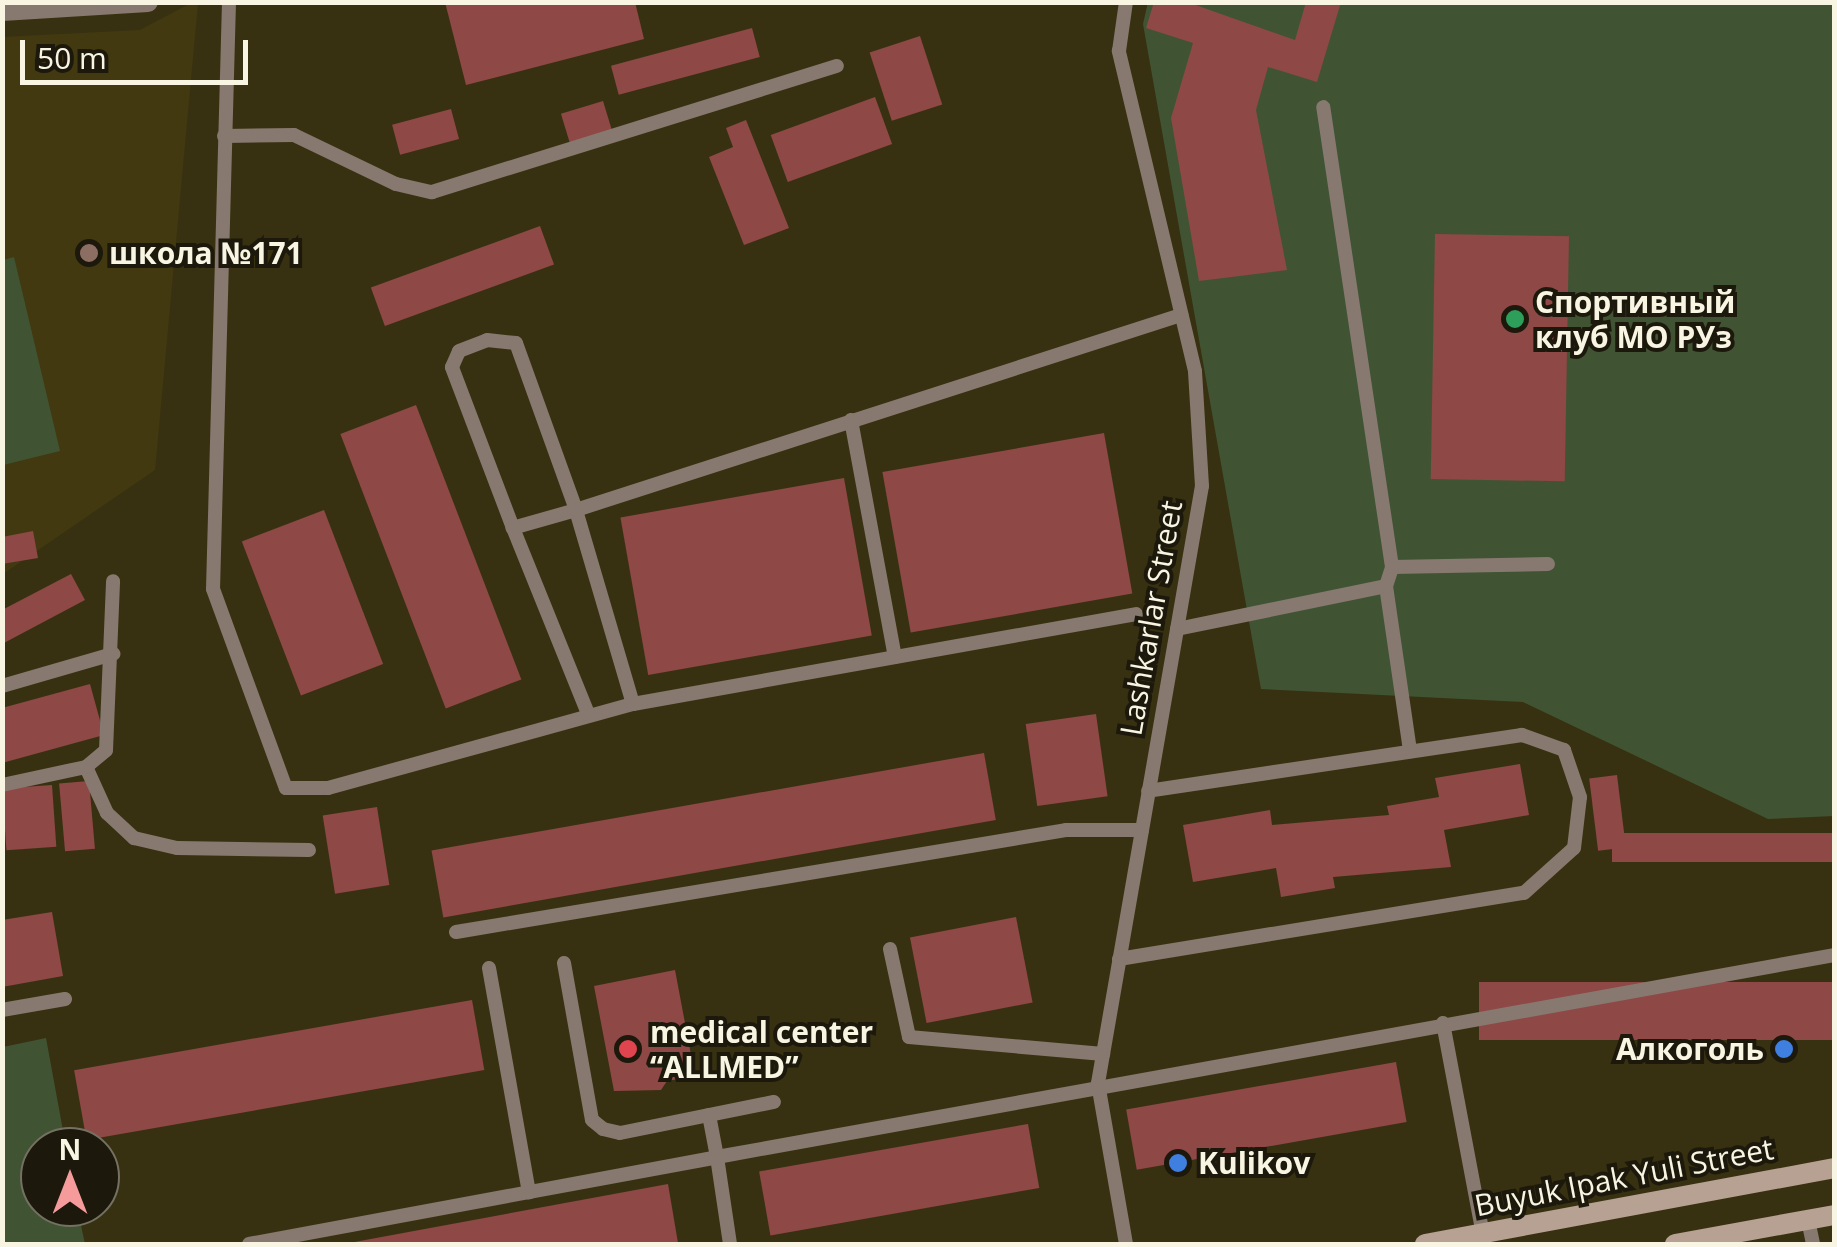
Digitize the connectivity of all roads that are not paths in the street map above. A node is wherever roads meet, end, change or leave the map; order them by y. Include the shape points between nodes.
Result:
1 (148, 2) edge
2 (230, 2) edge
3 (1126, 2) edge
4 (2, 12) edge
5 (837, 66) dead end
6 (1323, 107) dead end
7 (224, 136) junction
8 (1181, 315) junction
9 (852, 420) junction
10 (576, 510) junction
11 (513, 528) junction
12 (1548, 564) dead end
13 (1392, 567) junction
14 (114, 581) dead end
15 (1386, 586) junction
16 (1136, 614) dead end
17 (1176, 629) junction
18 (113, 654) junction
19 (894, 658) junction
20 (2, 686) edge
21 (633, 704) junction
22 (588, 714) junction
23 (1410, 751) junction
24 (86, 767) junction
25 (2, 785) edge
26 (1148, 791) junction
27 (1142, 830) junction
28 (309, 850) dead end
29 (456, 932) dead end
30 (890, 949) dead end
31 (1834, 955) edge
32 (1119, 959) junction
33 (564, 963) dead end
34 (489, 968) dead end
35 (64, 999) dead end
36 (2, 1010) edge
37 (1443, 1023) junction
38 (1102, 1054) junction
39 (1098, 1083) junction
40 (774, 1102) dead end
41 (709, 1115) junction
42 (717, 1157) junction
43 (1834, 1168) edge
44 (530, 1192) junction
45 (1834, 1215) edge
46 (1808, 1220) junction
47 (1483, 1234) junction
48 (248, 1244) edge
49 (730, 1244) edge
50 (1126, 1244) edge
51 (1424, 1244) edge
52 (1675, 1244) edge
53 (1812, 1244) edge

1 - 4 street
2 - 7 lane
3 - 8 lane, Lashkarlar Street via 1119,52
5 - 7 lane via 432,192 396,184 294,134
6 - 13 lane
7 - 22 lane via 214,589 286,788 328,788
8 - 9 lane
8 - 17 lane, Lashkarlar Street via 1195,372 1202,486
9 - 10 lane
9 - 19 lane
10 - 11 lane
10 - 11 lane via 516,342 487,340 459,351 452,367
10 - 21 lane
11 - 22 lane
12 - 13 lane
13 - 15 lane
14 - 18 lane
15 - 17 lane
15 - 23 lane
16 - 19 lane
17 - 26 lane, Lashkarlar Street
18 - 20 lane
18 - 24 lane via 112,725 106,750
19 - 21 lane
21 - 22 lane
23 - 26 lane
23 - 32 lane via 1522,736 1553,742 1564,750 1580,797 1574,848 1524,894
24 - 25 lane
24 - 28 lane via 107,814 134,838 177,848
26 - 27 lane, Lashkarlar Street
27 - 29 lane via 1066,830
27 - 32 lane, Lashkarlar Street
30 - 38 lane via 910,1037
31 - 37 lane
32 - 38 lane, Lashkarlar Street
33 - 41 lane via 592,1120 620,1133
34 - 44 lane
35 - 36 lane
37 - 39 lane
37 - 47 lane
38 - 39 lane, Lashkarlar Street
39 - 42 lane
39 - 50 lane, Lashkarlar Street
40 - 41 lane
41 - 42 lane
42 - 44 lane
42 - 49 lane
43 - 47 main road, Buyuk Ipak Yuli Street
44 - 48 lane
45 - 46 main road
46 - 52 main road
46 - 53 lane
47 - 51 main road, Buyuk Ipak Yuli Street

